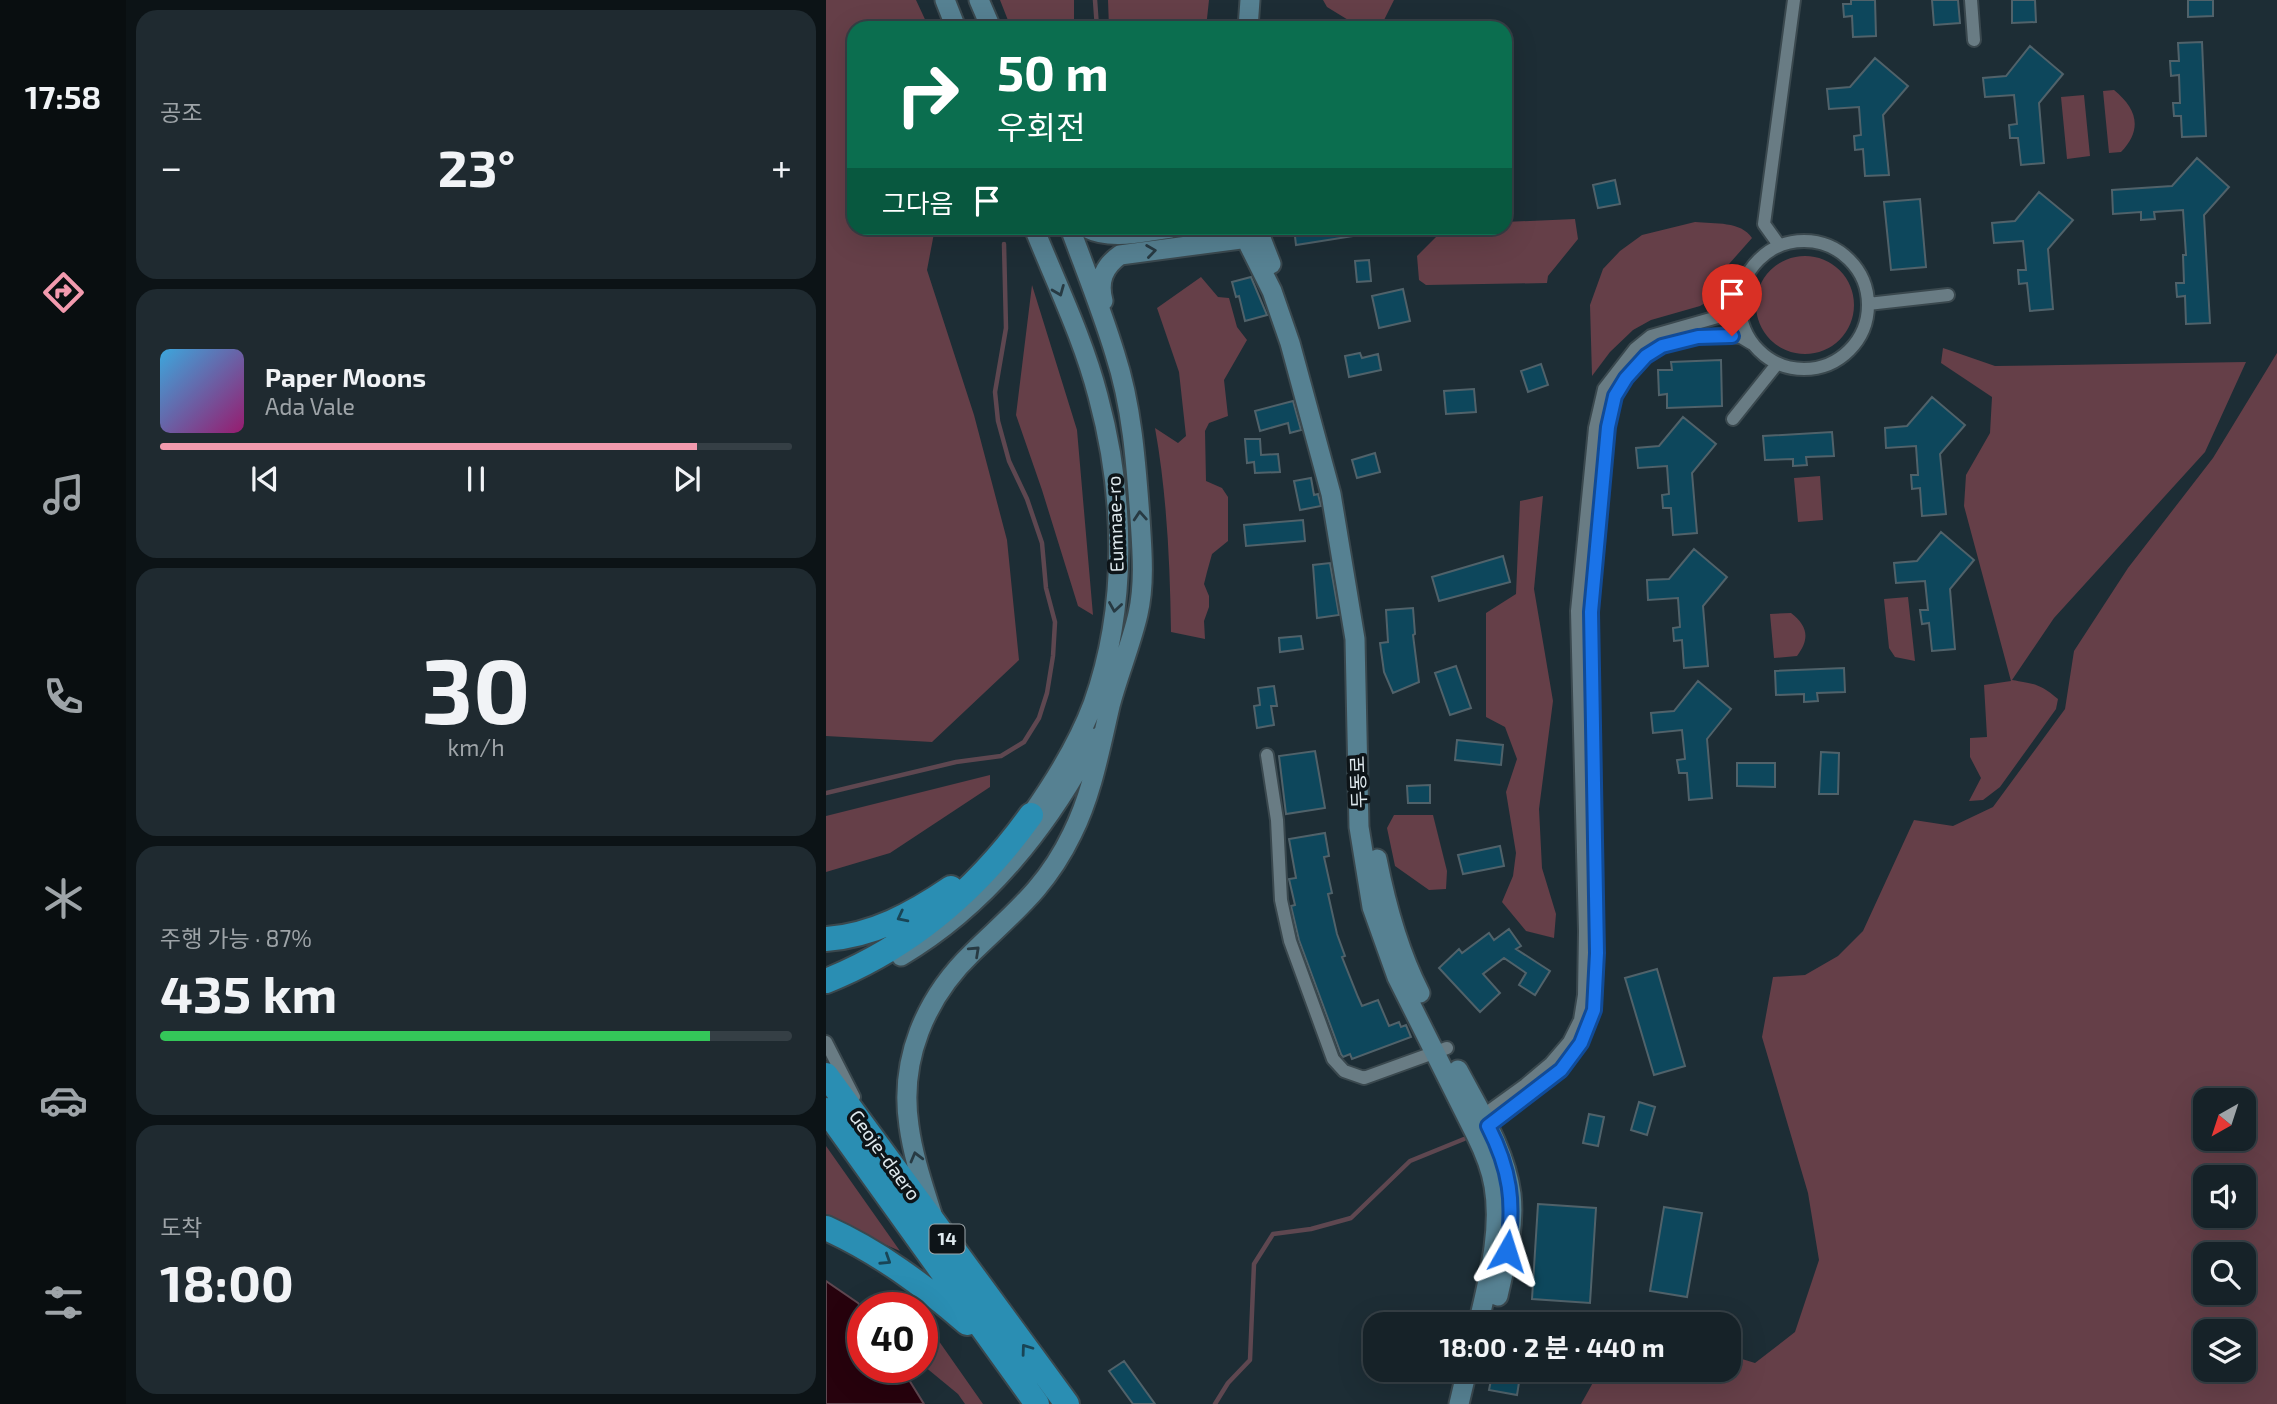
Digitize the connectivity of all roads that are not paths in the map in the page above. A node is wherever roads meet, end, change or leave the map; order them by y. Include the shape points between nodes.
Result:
1 (945, 0) edge
2 (979, 0) edge
3 (1250, 0) edge
4 (1794, 0) edge
5 (1971, 0) edge
6 (953, 21) edge
7 (988, 21) edge
8 (1248, 21) edge
9 (1975, 40) dead end
10 (1037, 235) edge
11 (1073, 235) edge
12 (1248, 238) edge
13 (1779, 245) junction
14 (1740, 293) junction
15 (1948, 295) dead end
16 (1868, 304) junction
17 (1751, 343) junction
18 (1116, 356) junction
19 (1777, 364) junction
20 (1733, 419) dead end
21 (1111, 702) junction
22 (1267, 755) dead end
23 (1031, 815) junction
24 (826, 939) edge
25 (827, 989) edge
26 (826, 1042) edge
27 (1441, 1051) junction
28 (826, 1075) edge
29 (826, 1110) edge
30 (1479, 1125) junction
31 (884, 1153) junction
32 (934, 1223) junction
33 (826, 1228) edge
34 (1481, 1312) edge
35 (1494, 1312) edge
36 (998, 1350) junction
37 (1465, 1382) edge
38 (1478, 1382) edge
39 (1037, 1404) edge
40 (1067, 1404) edge
41 (1460, 1404) edge
42 (1473, 1404) edge

1 - 6 street
2 - 7 street
3 - 8 street
4 - 13 street via 1764,224
5 - 9 street
10 -> 23 street, Eumnae-ro via 1098,394 1113,471 1119,555 1116,601 1092,705 1063,767
11 - 18 street, Eumnae-ro
18 -> 12 street via 1100,288 1111,262 1120,256
12 - 27 street, 두동로 via 1294,328 1338,491 1365,646 1371,828 1386,906
13 - 14 street via 1761,256 1747,273
13 - 16 street via 1799,240 1820,242 1839,251 1860,274
14 - 17 street via 1739,310
14 - 30 street via 1721,316 1651,336 1634,349 1604,389 1595,428 1577,611 1585,942 1580,1020 1569,1042 1550,1062
15 - 16 street
16 - 19 street via 1865,326 1855,345 1839,359 1819,368 1798,370
17 - 19 street
17 - 30 street via 1719,335 1676,340 1646,356 1615,396 1608,427 1591,612 1594,1010 1581,1043 1561,1070
21 -> 18 street, Eumnae-ro via 1138,613 1142,577 1131,426
19 - 20 street
21 - 25 street via 1087,754 1048,816 985,891 916,947
32 -> 21 street via 907,1111 908,1073 916,1037 948,979 1021,908 1061,855 1084,805
22 - 27 street via 1277,820 1281,900 1290,941 1333,1059 1344,1072 1364,1078
23 -> 24 highway via 990,858 940,896 890,923
23 - 25 highway via 981,877 939,915
26 - 31 street
27 - 30 street, 두동로
28 - 31 highway, Geoje-daero / 14
29 - 36 highway, Geoje-daero / 14
30 - 34 street, 두동로 via 1496,1206
30 - 35 street, 두동로 via 1501,1155 1511,1197 1510,1234
31 - 32 highway, Geoje-daero / 14
40 -> 32 highway, Geoje-daero / 14
33 -> 36 highway via 880,1255 919,1282
36 - 39 highway, Geoje-daero / 14
37 - 41 street
38 - 42 street

